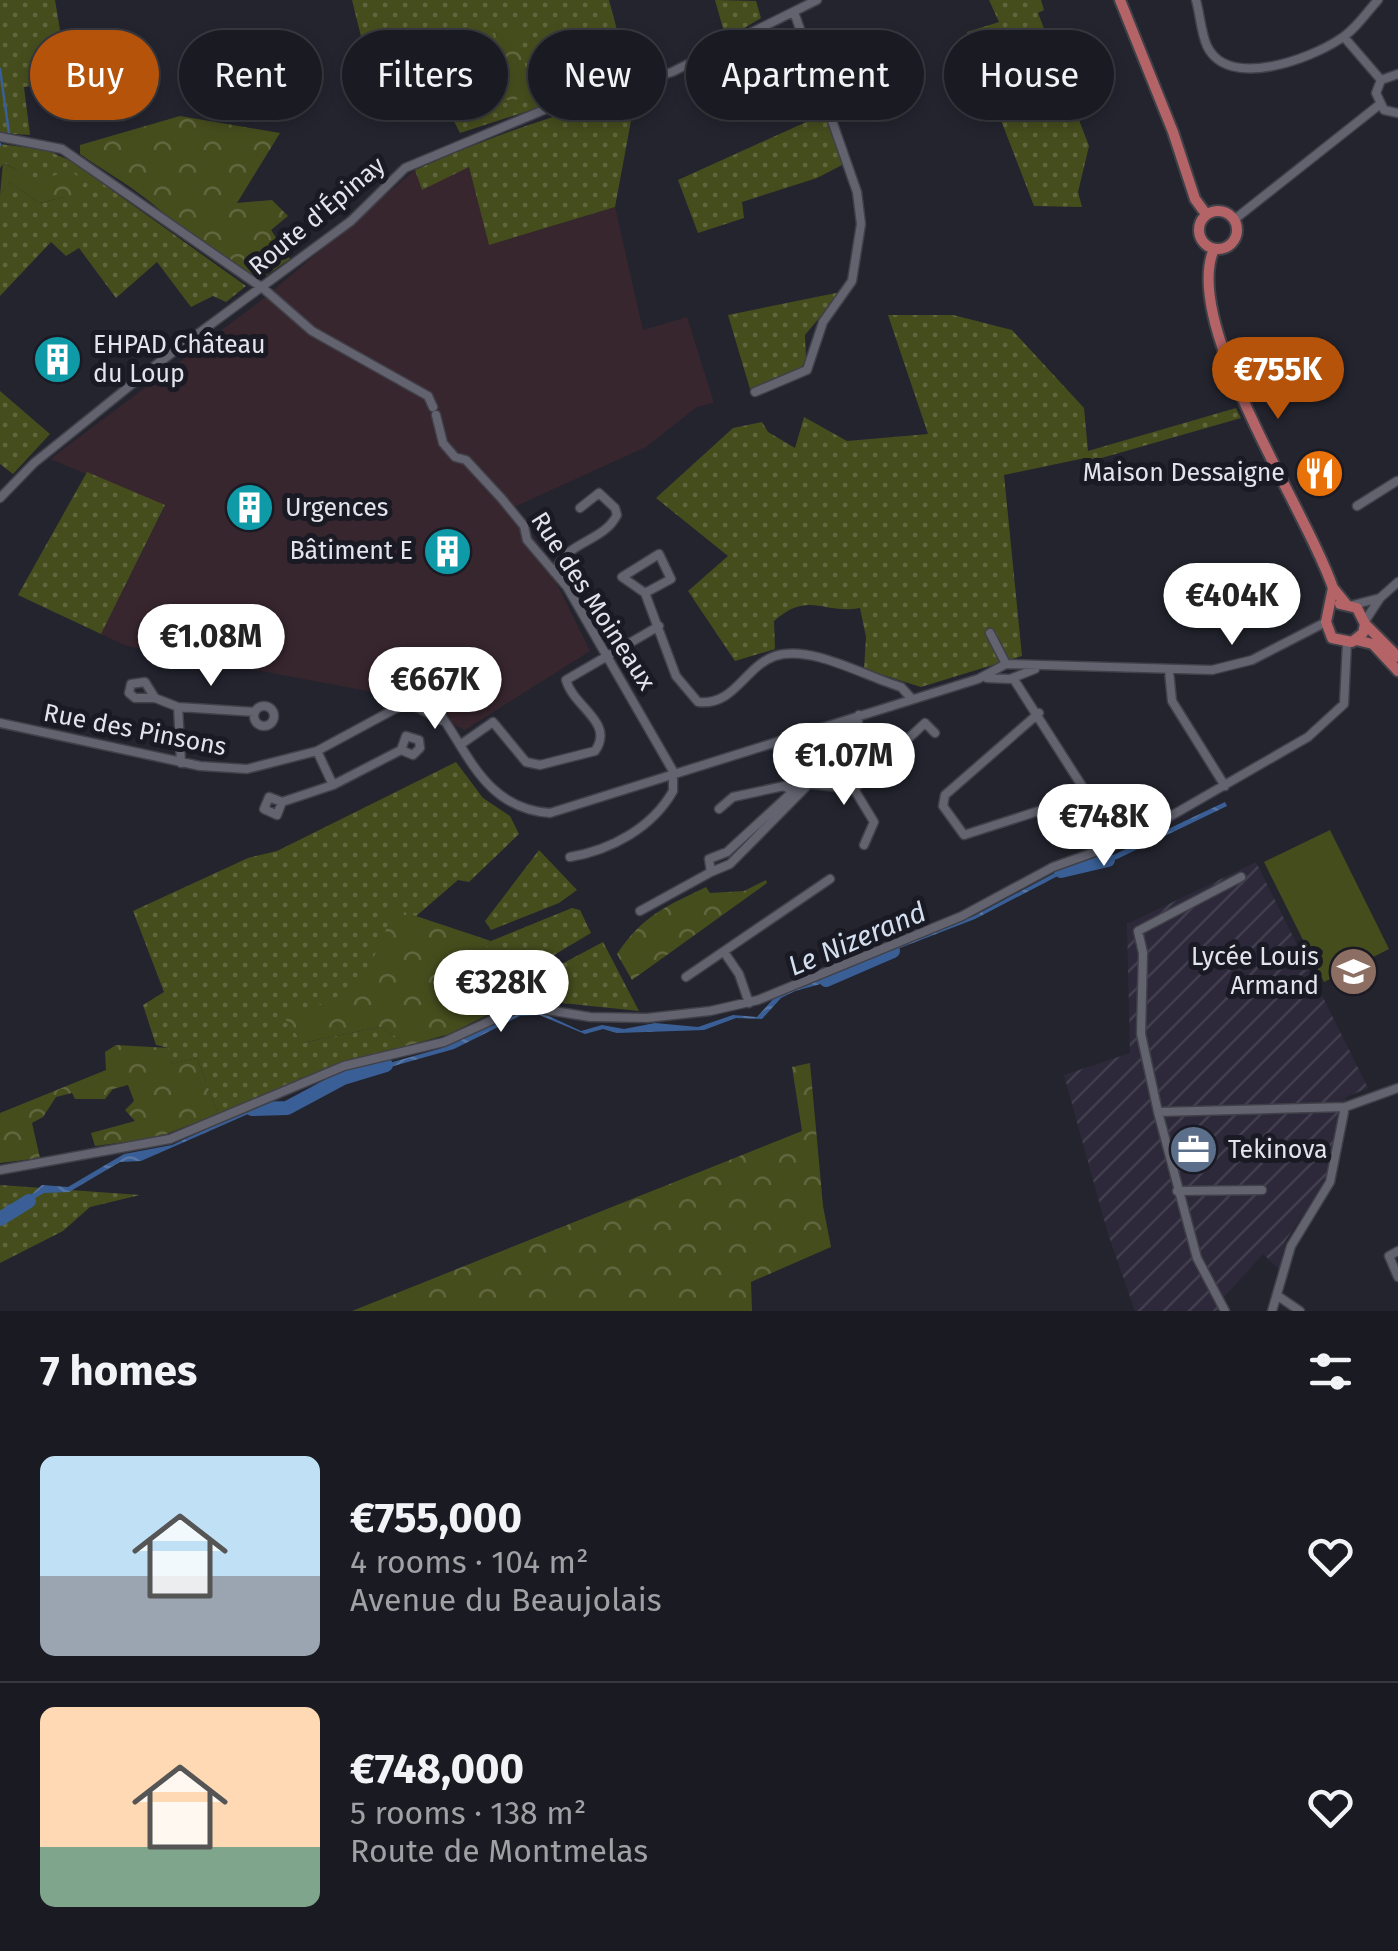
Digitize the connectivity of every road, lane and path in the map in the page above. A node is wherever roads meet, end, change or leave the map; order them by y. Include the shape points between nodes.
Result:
1 (817, 0) edge
2 (1120, 0) edge
3 (1196, 0) edge
4 (1378, 0) edge
5 (794, 12) junction
6 (1344, 37) junction
7 (1398, 74) edge
8 (1381, 80) junction
9 (1379, 105) junction
10 (1398, 113) edge
11 (0, 137) edge
12 (1206, 214) junction
13 (1234, 219) junction
14 (1214, 249) junction
15 (264, 289) junction
16 (755, 392) dead end
17 (1398, 482) edge
18 (0, 498) edge
19 (1357, 506) dead end
20 (580, 508) dead end
21 (555, 573) junction
22 (1398, 582) edge
23 (1333, 588) junction
24 (645, 594) junction
25 (1380, 598) junction
26 (1350, 604) junction
27 (1328, 617) junction
28 (1365, 622) junction
29 (660, 626) junction
30 (990, 632) dead end
31 (1297, 640) junction
32 (1343, 641) junction
33 (606, 653) junction
34 (1398, 658) edge
35 (1009, 671) junction
36 (1169, 671) junction
37 (1398, 671) edge
38 (425, 694) junction
39 (155, 698) dead end
40 (911, 698) junction
41 (403, 699) junction
42 (416, 704) junction
43 (178, 708) junction
44 (255, 712) dead end
45 (1038, 712) junction
46 (859, 714) junction
47 (0, 724) edge
48 (449, 725) junction
49 (934, 734) dead end
50 (460, 745) junction
51 (401, 750) dead end
52 (317, 752) junction
53 (181, 763) junction
54 (673, 771) junction
55 (806, 783) junction
56 (333, 785) junction
57 (1225, 786) junction
58 (854, 789) junction
59 (791, 790) junction
60 (282, 802) dead end
61 (719, 809) dead end
62 (864, 845) dead end
63 (570, 857) dead end
64 (711, 872) junction
65 (830, 878) dead end
66 (1241, 878) dead end
67 (640, 911) dead end
68 (724, 952) junction
69 (686, 977) dead end
70 (749, 1002) junction
71 (1398, 1088) edge
72 (1345, 1107) junction
73 (1158, 1112) junction
74 (0, 1170) edge
75 (1262, 1190) dead end
76 (1177, 1192) junction
77 (1398, 1251) edge
78 (1398, 1277) edge
79 (1278, 1296) junction
80 (1226, 1311) edge
81 (1272, 1311) edge
82 (1300, 1311) edge

1 - 5 street, Route d'Épinay
2 - 12 main road
3 - 6 street via 1207,46 1238,70
4 - 6 street
5 - 15 street, Route d'Épinay via 672,72 551,107 414,162
5 - 16 street via 857,192 860,243 852,281 823,322 807,370
6 - 8 street
7 - 8 street
8 - 9 street
9 - 10 street
9 - 13 street
11 - 15 street, Rue des Moineaux via 62,149
12 - 13 main road via 1216,210
12 - 14 main road via 1199,235
13 - 14 main road via 1236,238
14 - 23 main road via 1206,278 1220,340
15 - 18 street, Route d'Épinay via 142,376
15 - 21 street, Rue des Moineaux via 312,331 425,395 443,443 502,500
17 - 19 street
20 - 21 street via 599,493 616,515 567,551
21 - 33 street, Rue des Moineaux
22 - 25 street
23 - 26 main road
23 - 27 main road
24 - 24 street via 622,577 658,554 671,579
24 - 29 street
25 - 26 street
25 - 28 street
26 - 27 main road
26 - 28 main road
27 - 31 street
27 - 32 main road
28 - 32 main road
28 - 34 main road
29 - 33 street
29 - 40 street via 676,676 698,702 726,697 774,656 804,654 901,687
30 - 35 street
31 - 32 street
31 - 36 street via 1238,666
32 - 37 main road via 1372,644
32 - 57 street via 1344,704 1329,723
33 - 50 street via 566,680 583,710 598,719 601,742 594,751 540,765 526,762 493,722
33 - 54 street, Rue des Moineaux
35 - 36 street via 1106,664
35 - 40 street
35 - 45 street
36 - 57 street via 1172,701
38 - 41 street via 422,681 410,678 401,683
38 - 42 street
38 - 48 street
39 - 43 street
40 - 46 street
41 - 42 street
41 - 52 street, Rue des Pinsons
42 - 48 street
43 - 44 street
43 - 53 street
45 - 45 street via 1082,786 1082,798 958,832 942,806 946,794
46 - 54 street
46 - 55 street
47 - 53 street, Rue des Pinsons
48 - 50 street
49 - 58 street via 924,721
50 - 54 street via 491,791 532,812 568,810
51 - 56 street
52 - 53 street, Rue des Pinsons via 256,768
52 - 56 street
54 - 63 street via 674,791 644,826
55 - 58 street
55 - 59 street
55 - 64 street via 730,864
56 - 60 street
57 - 70 street via 962,916
58 - 62 street via 874,822
59 - 61 street via 733,798
59 - 64 street via 727,852 710,860
64 - 67 street
65 - 68 street
66 - 73 street via 1138,931 1141,1034
68 - 69 street
68 - 70 street
70 - 74 street via 682,1016 628,1018 523,1006 452,1039 331,1071 170,1139
71 - 72 street
72 - 73 street
72 - 79 street via 1330,1182 1291,1246
73 - 76 street
75 - 76 street
76 - 80 street via 1197,1258
77 - 78 street via 1389,1256
79 - 81 street
79 - 82 street

